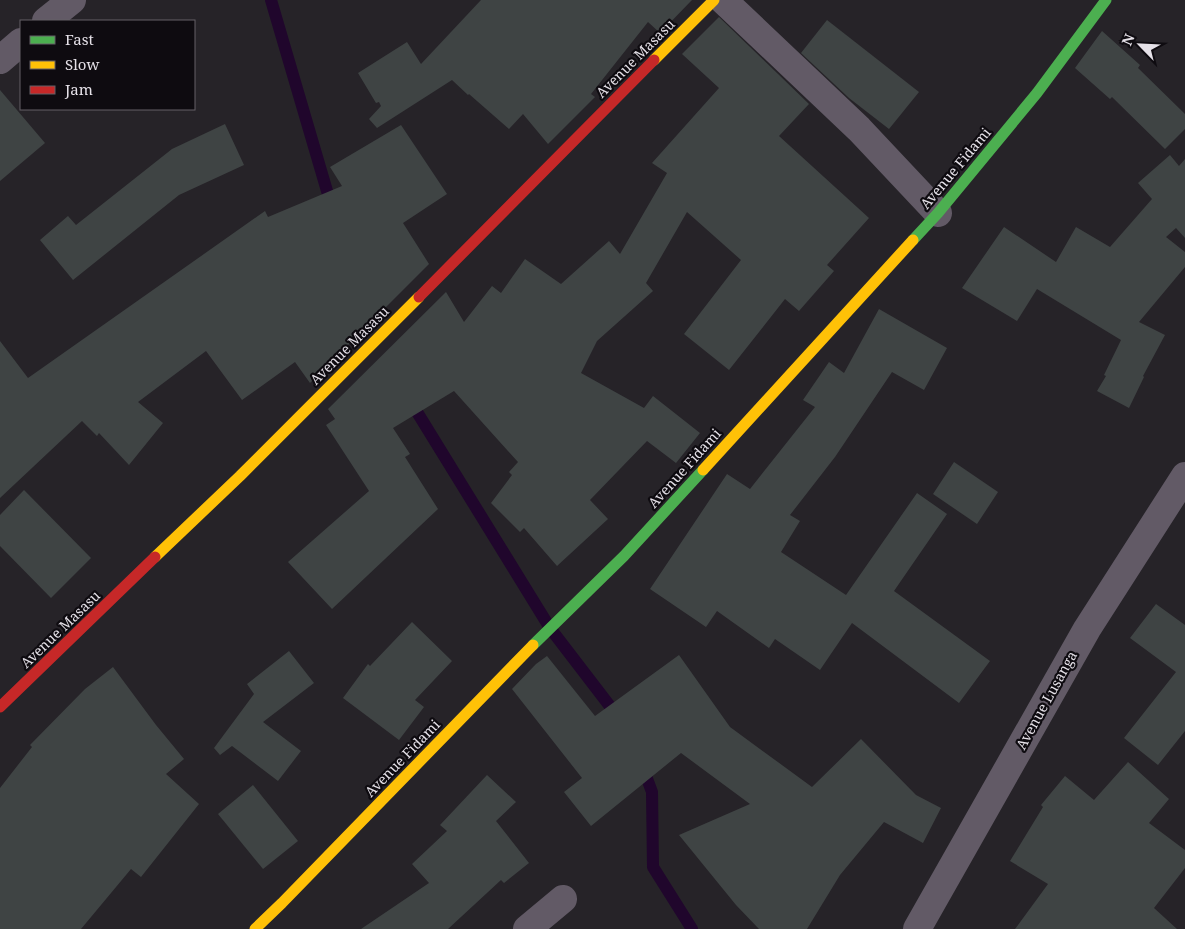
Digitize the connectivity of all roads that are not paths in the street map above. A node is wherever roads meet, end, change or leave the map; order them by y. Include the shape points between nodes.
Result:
1 (72, 0) edge
2 (714, 0) edge
3 (723, 0) edge
4 (1106, 0) edge
5 (47, 20) edge
6 (20, 43) edge
7 (0, 60) edge
8 (938, 213) junction
9 (1185, 476) edge
10 (0, 707) edge
11 (563, 899) dead end
12 (255, 929) edge
13 (527, 929) edge
14 (917, 929) edge

1 - 5 street
2 - 10 street, Avenue Masasu via 240,476
3 - 8 street via 859,129
4 - 8 street, Avenue Fidami via 1036,93
6 - 7 street
8 - 12 street, Avenue Fidami via 624,556
9 - 14 street, Avenue Lusanga via 1086,629
11 - 13 street

